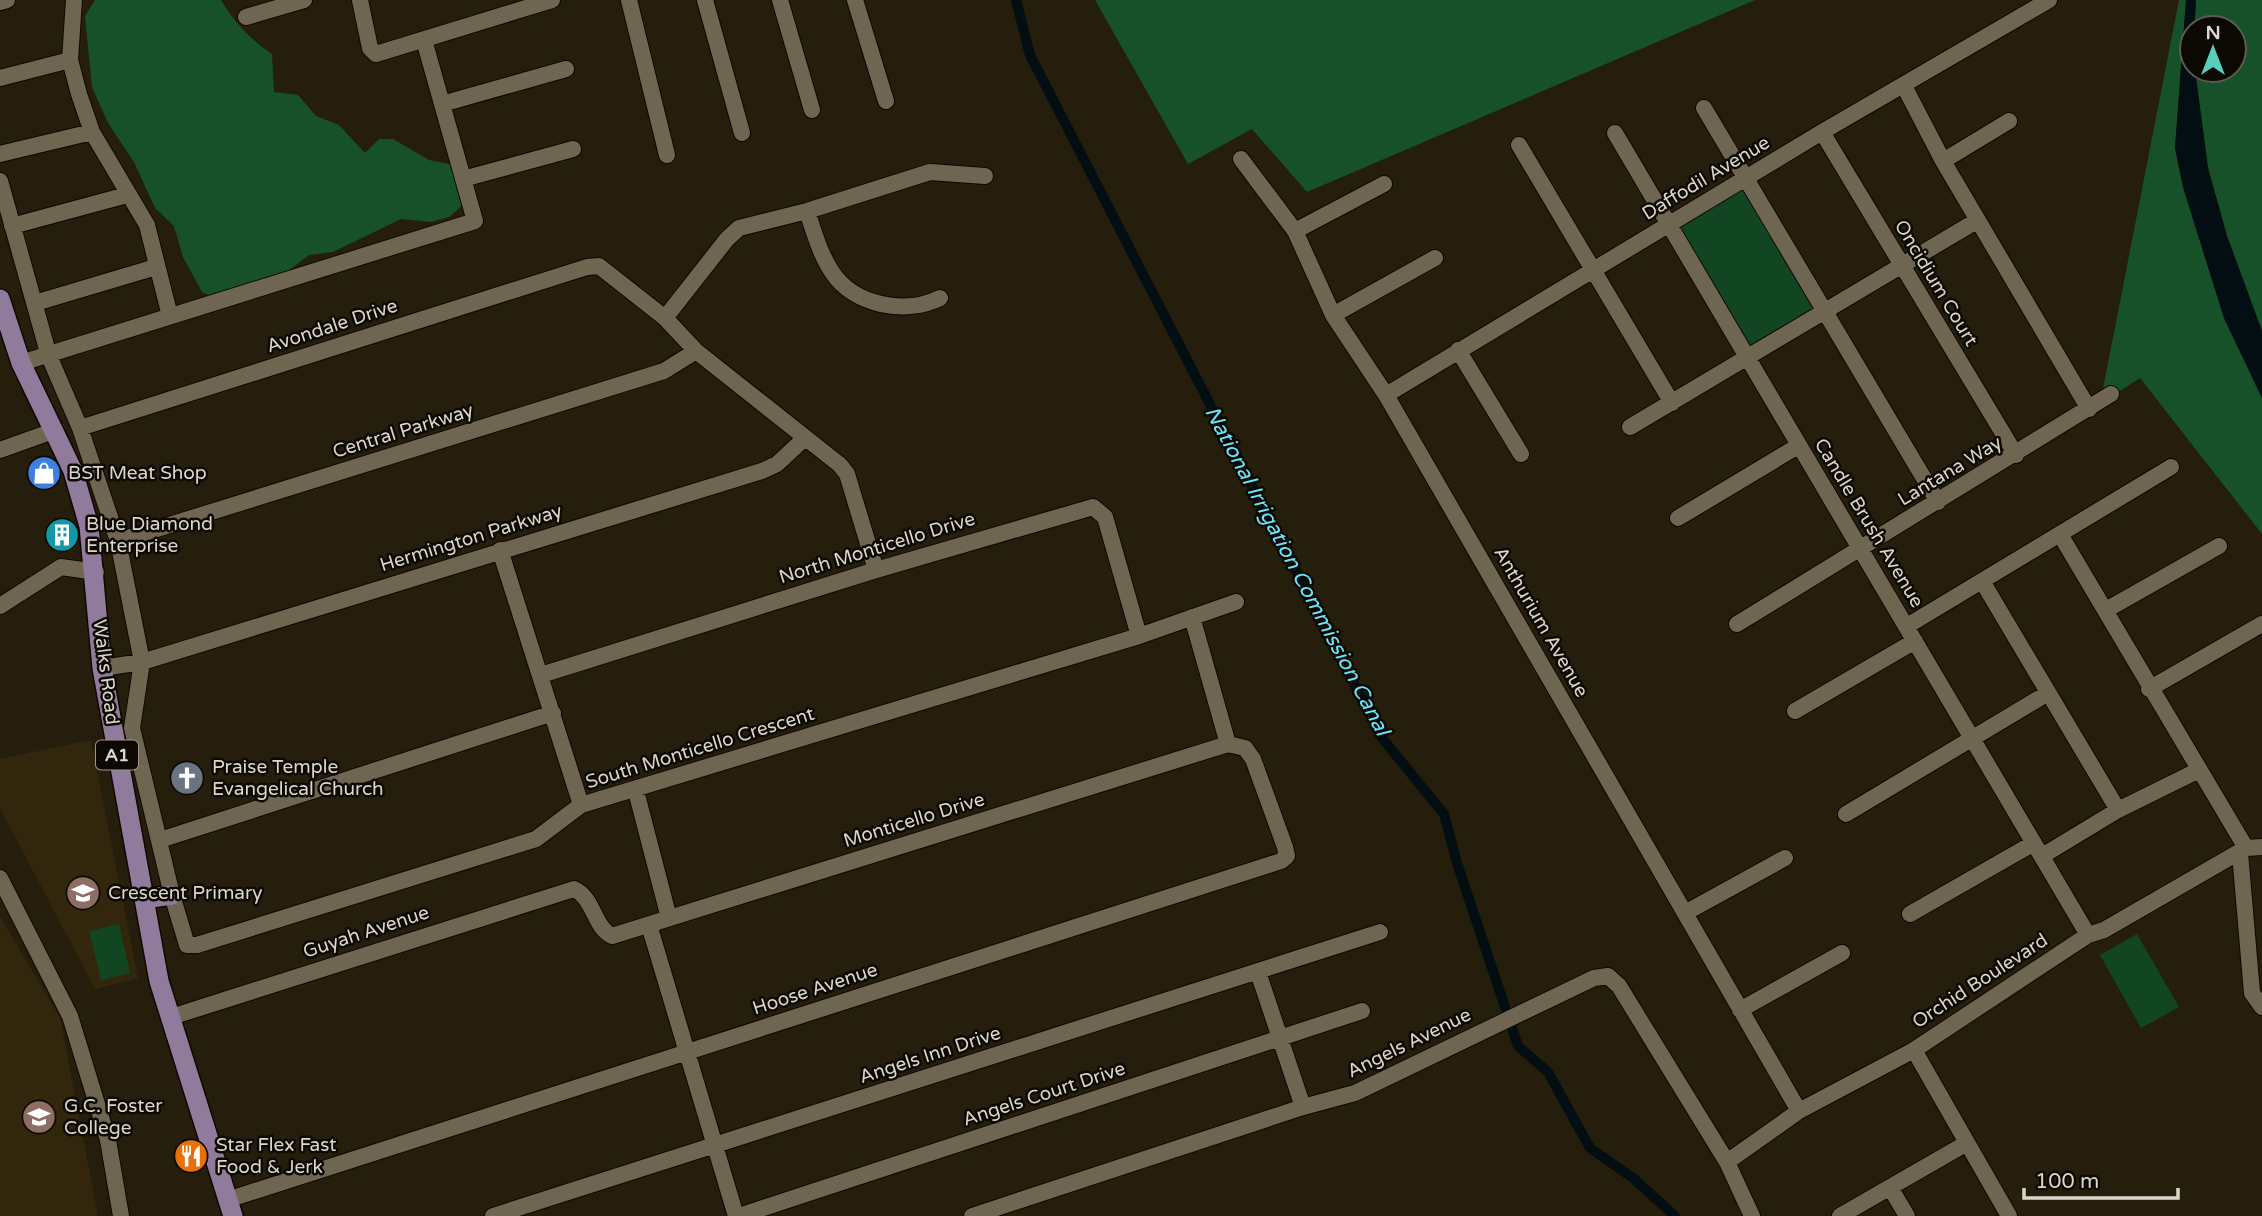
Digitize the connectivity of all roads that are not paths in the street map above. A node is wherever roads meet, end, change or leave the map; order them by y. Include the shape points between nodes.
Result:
1 (7, 0) edge
2 (74, 0) edge
3 (304, 0) edge
4 (360, 0) edge
5 (552, 0) edge
6 (629, 0) edge
7 (705, 0) edge
8 (780, 0) edge
9 (855, 0) edge
10 (2049, 0) edge
11 (0, 2) edge
12 (246, 17) dead end
13 (424, 40) junction
14 (70, 60) junction
15 (566, 69) dead end
16 (0, 78) edge
17 (1904, 86) junction
18 (886, 101) dead end
19 (442, 104) junction
20 (1704, 108) dead end
21 (812, 110) dead end
22 (2009, 121) dead end
23 (92, 132) junction
24 (1822, 132) junction
25 (742, 133) dead end
26 (1615, 133) dead end
27 (1519, 145) dead end
28 (573, 149) dead end
29 (0, 154) edge
30 (667, 155) dead end
31 (1241, 159) dead end
32 (1943, 161) junction
33 (985, 176) dead end
34 (1747, 177) junction
35 (463, 179) junction
36 (0, 181) edge
37 (1384, 184) dead end
38 (127, 195) junction
39 (807, 211) junction
40 (1978, 220) junction
41 (1670, 225) junction
42 (12, 226) junction
43 (1295, 231) junction
44 (1435, 258) dead end
45 (156, 267) junction
46 (1902, 268) junction
47 (1594, 269) junction
48 (940, 298) dead end
49 (0, 299) edge
50 (34, 303) junction
51 (1826, 312) junction
52 (1333, 315) junction
53 (170, 316) junction
54 (665, 318) junction
55 (1458, 350) junction
56 (696, 351) junction
57 (49, 356) junction
58 (1748, 359) junction
59 (21, 363) junction
60 (2111, 394) dead end
61 (1386, 396) junction
62 (1672, 403) junction
63 (2089, 409) junction
64 (1630, 427) dead end
65 (80, 428) junction
66 (53, 430) junction
67 (805, 438) junction
68 (1798, 446) junction
69 (0, 450) edge
70 (1521, 454) dead end
71 (2016, 454) junction
72 (2171, 467) dead end
73 (1938, 502) junction
74 (1678, 518) dead end
75 (2061, 536) junction
76 (118, 541) junction
77 (2219, 546) dead end
78 (500, 550) junction
79 (1861, 550) junction
80 (876, 570) junction
81 (96, 572) junction
82 (1982, 581) junction
83 (1236, 602) dead end
84 (0, 606) edge
85 (2106, 610) junction
86 (1192, 617) junction
87 (1737, 624) dead end
88 (2262, 624) edge
89 (1911, 634) junction
90 (1139, 636) junction
91 (142, 662) junction
92 (102, 668) junction
93 (541, 675) junction
94 (2149, 689) junction
95 (2048, 693) junction
96 (1795, 711) dead end
97 (553, 713) junction
98 (1972, 740) junction
99 (1228, 744) junction
100 (2199, 771) junction
101 (636, 790) junction
102 (581, 805) junction
103 (2118, 810) junction
104 (1846, 814) dead end
105 (160, 840) junction
106 (2038, 849) junction
107 (2250, 849) edge
108 (1785, 858) dead end
109 (0, 878) edge
110 (574, 889) joint
111 (172, 895) junction
112 (144, 899) junction
113 (1685, 913) junction
114 (1910, 914) dead end
115 (669, 918) junction
116 (649, 925) junction
117 (1380, 932) dead end
118 (2088, 935) junction
119 (1842, 953) dead end
120 (1258, 972) junction
121 (2262, 1007) edge
122 (1741, 1010) junction
123 (1362, 1011) dead end
124 (170, 1017) junction
125 (1280, 1038) junction
126 (1914, 1050) junction
127 (687, 1052) junction
128 (1303, 1107) junction
129 (1799, 1111) junction
130 (1967, 1143) junction
131 (714, 1146) junction
132 (1727, 1162) junction
133 (1891, 1189) junction
134 (230, 1208) edge
135 (121, 1216) edge
136 (493, 1216) edge
137 (738, 1216) edge
138 (972, 1216) edge
139 (1752, 1216) edge
140 (1840, 1216) edge
141 (1907, 1216) edge
142 (2009, 1216) edge

1 - 11 street
2 - 14 street
3 - 12 street
4 - 13 street via 370,48 376,54
5 - 13 street
6 - 30 street
7 - 25 street
8 - 21 street
9 - 18 street
10 - 17 street, Daffodil Avenue
13 - 19 street
14 - 16 street
14 - 23 street
15 - 19 street
17 - 24 street, Daffodil Avenue
17 - 32 street
19 - 35 street
20 - 34 street
22 - 32 street
23 - 29 street
23 - 38 street
24 - 34 street, Daffodil Avenue
24 - 46 street, Oncidium Court
26 - 41 street, Candle Brush Avenue
27 - 47 street
28 - 35 street
31 - 43 street, Anthurium Avenue
32 - 40 street
33 - 39 street via 930,172
34 - 41 street, Daffodil Avenue
34 - 51 street
35 - 53 street via 475,222
36 - 42 street
37 - 43 street
38 - 42 street
38 - 45 street via 147,225
39 - 48 street via 834,276 857,294 901,308 924,306
39 - 54 street via 739,228
40 - 46 street
40 - 63 street
41 - 47 street, Daffodil Avenue
41 - 58 street, Candle Brush Avenue
42 - 50 street
43 - 52 street, Anthurium Avenue
44 - 52 street
45 - 50 street
45 - 53 street
46 - 51 street
46 - 71 street, Oncidium Court
47 - 55 street, Daffodil Avenue
47 - 62 street
49 - 59 main road, Walks Road / A1
50 - 57 street
51 - 58 street
51 - 73 street
52 - 61 street, Anthurium Avenue
53 - 57 street
54 - 56 street
54 - 65 street, Avondale Drive via 598,266 587,267
55 - 61 street, Daffodil Avenue
55 - 70 street
56 - 67 street
56 - 76 street, Central Parkway via 664,371
57 - 59 street
57 - 65 street
58 - 62 street
58 - 68 street, Candle Brush Avenue
59 - 66 main road, Walks Road / A1
60 - 63 street, Lantana Way
61 - 113 street, Anthurium Avenue
62 - 64 street
63 - 71 street, Lantana Way
65 - 76 street
66 - 69 street
66 - 81 main road, Walks Road / A1 via 73,471
67 - 78 street, Hermington Parkway via 777,464 762,471
67 - 80 street via 847,474
68 - 74 street
68 - 79 street, Candle Brush Avenue
71 - 73 street, Lantana Way
72 - 75 street
73 - 79 street, Lantana Way
75 - 82 street
75 - 85 street
76 - 91 street
77 - 85 street
78 - 91 street, Hermington Parkway
78 - 93 street
79 - 87 street, Lantana Way
79 - 89 street, Candle Brush Avenue
80 - 90 street, North Monticello Drive via 1093,507 1105,517
80 - 93 street, North Monticello Drive
81 - 84 street via 61,567
81 - 92 main road, Walks Road / A1
82 - 89 street
82 - 95 street
83 - 86 street, South Monticello Crescent
85 - 94 street
86 - 90 street, South Monticello Crescent
86 - 99 street
88 - 94 street
89 - 96 street
89 - 98 street, Candle Brush Avenue
90 - 101 street, South Monticello Crescent
91 - 92 street, Hermington Parkway
91 - 105 street via 132,727
92 - 112 main road, Walks Road / A1
93 - 97 street
94 - 100 street
95 - 98 street
95 - 103 street
97 - 102 street
97 - 105 street
98 - 104 street
98 - 106 street, Candle Brush Avenue
99 - 115 street, Monticello Drive
99 - 127 street, Hoose Avenue via 1245,748 1253,759 1285,847 1287,856 1281,861
100 - 103 street
100 - 107 street
101 - 102 street, South Monticello Crescent
101 - 115 street
102 - 111 street, South Monticello Crescent via 536,839 197,945 187,945
103 - 106 street
105 - 111 street
106 - 114 street
106 - 118 street, Candle Brush Avenue
107 - 118 street, Orchid Boulevard
107 - 121 street via 2252,993
108 - 113 street
109 - 135 street via 70,1016 107,1140
110 - 116 street, Monticello Drive via 582,892 603,931 612,936
110 - 124 street, Guyah Avenue
111 - 112 main road
112 - 124 main road, Walks Road / A1
113 - 122 street, Anthurium Avenue
115 - 116 street, Monticello Drive
116 - 127 street
117 - 120 street, Angels Inn Drive
118 - 126 street, Orchid Boulevard
119 - 122 street
120 - 125 street
120 - 131 street, Angels Inn Drive
122 - 129 street, Anthurium Avenue
123 - 125 street, Angels Court Drive
124 - 134 main road, Walks Road / A1
125 - 128 street
125 - 137 street, Angels Court Drive
126 - 129 street, Orchid Boulevard
126 - 130 street
127 - 131 street
127 - 134 street, Hoose Avenue
128 - 132 street, Angels Avenue via 1356,1093 1594,978 1608,976 1619,986
128 - 138 street, Angels Avenue
129 - 132 street, Orchid Boulevard
130 - 133 street
130 - 142 street
131 - 136 street, Angels Inn Drive
131 - 137 street
132 - 139 street
133 - 140 street
133 - 141 street

